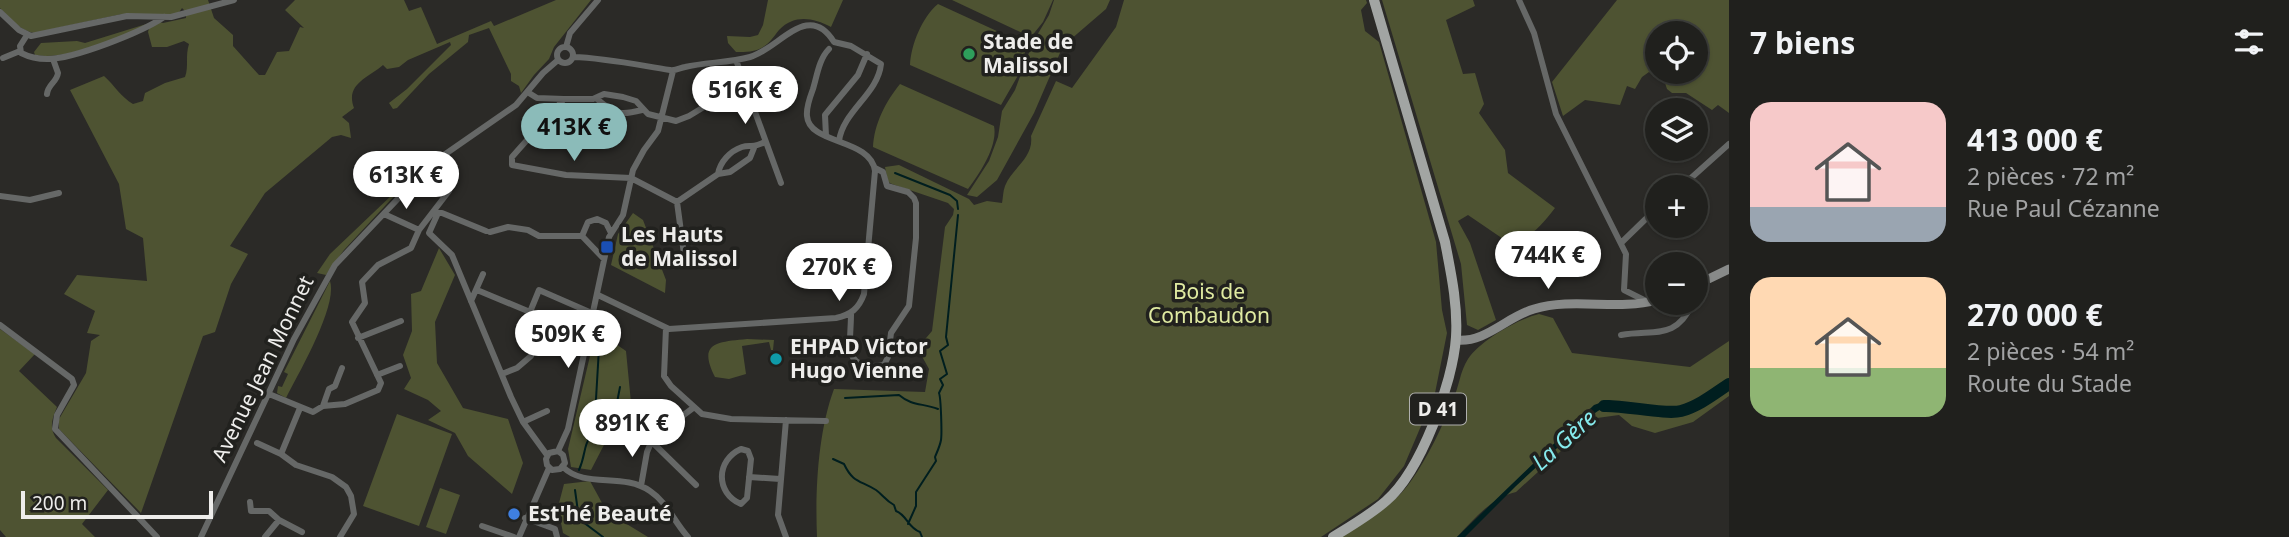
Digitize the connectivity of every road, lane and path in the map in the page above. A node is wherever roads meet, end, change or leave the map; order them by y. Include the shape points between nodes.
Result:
1 (234, 0) edge
2 (598, 0) edge
3 (1374, 0) edge
4 (1519, 0) edge
5 (0, 12) edge
6 (164, 17) junction
7 (27, 35) junction
8 (566, 47) junction
9 (829, 49) dead end
10 (20, 51) junction
11 (867, 54) junction
12 (573, 57) junction
13 (3, 58) dead end
14 (53, 59) junction
15 (558, 60) junction
16 (736, 60) junction
17 (673, 71) junction
18 (744, 82) junction
19 (528, 93) junction
20 (47, 94) dead end
21 (564, 99) junction
22 (597, 99) junction
23 (642, 110) junction
24 (662, 118) junction
25 (827, 136) junction
26 (839, 141) junction
27 (765, 142) junction
28 (1729, 144) edge
29 (754, 148) junction
30 (875, 169) junction
31 (718, 174) junction
32 (1694, 175) edge
33 (631, 178) junction
34 (780, 183) dead end
35 (449, 191) dead end
36 (59, 193) dead end
37 (0, 196) edge
38 (677, 202) junction
39 (383, 215) junction
40 (1645, 220) edge
41 (419, 230) junction
42 (611, 233) junction
43 (582, 236) junction
44 (1622, 242) junction
45 (684, 254) dead end
46 (604, 259) junction
47 (1729, 270) edge
48 (483, 274) dead end
49 (1708, 280) edge
50 (477, 290) junction
51 (598, 295) junction
52 (1645, 298) edge
53 (471, 301) junction
54 (1645, 302) edge
55 (594, 314) junction
56 (851, 314) junction
57 (1687, 315) edge
58 (401, 321) dead end
59 (0, 325) edge
60 (666, 328) junction
61 (1621, 335) dead end
62 (358, 338) junction
63 (1456, 340) junction
64 (531, 356) dead end
65 (400, 366) dead end
66 (342, 368) dead end
67 (502, 373) junction
68 (377, 375) junction
69 (269, 394) junction
70 (323, 406) junction
71 (300, 408) junction
72 (693, 408) junction
73 (547, 411) dead end
74 (786, 420) junction
75 (826, 421) dead end
76 (523, 422) junction
77 (651, 441) junction
78 (257, 443) dead end
79 (558, 452) junction
80 (281, 454) junction
81 (547, 455) junction
82 (563, 467) junction
83 (549, 468) junction
84 (749, 477) junction
85 (780, 479) junction
86 (696, 485) dead end
87 (641, 486) junction
88 (250, 502) dead end
89 (525, 518) junction
90 (279, 520) junction
91 (482, 526) dead end
92 (302, 532) dead end
93 (157, 537) edge
94 (201, 537) edge
95 (265, 537) edge
96 (340, 537) edge
97 (516, 537) edge
98 (557, 537) edge
99 (688, 537) edge
100 (786, 537) edge
101 (1333, 537) edge

1 - 6 street
2 - 8 street via 570,33
3 - 63 main road, D 41 via 1445,242
4 - 44 street via 1534,33 1556,114
5 - 7 street
6 - 7 street via 127,16
6 - 14 street via 144,29
7 - 10 street
8 - 12 street
8 - 15 street via 557,51
9 - 25 street via 806,115 811,127
10 - 13 street
10 - 14 street via 34,58
11 - 16 street via 834,42 821,26 799,24 764,51
11 - 25 street via 858,75 825,115
11 - 26 street via 880,62 881,68 842,127
12 - 15 street via 566,64
12 - 17 street
14 - 20 street via 58,73
15 - 19 street, Avenue Jean Monnet
16 - 17 street
16 - 18 street
17 - 24 street
18 - 24 street via 680,120
18 - 27 street
19 - 21 street
19 - 39 street, Avenue Jean Monnet via 495,121 440,156
21 - 22 street
21 - 33 street via 512,157 512,165 566,175
22 - 23 street via 624,114
22 - 23 street via 604,94 623,97 636,101
23 - 24 street
24 - 33 street
25 - 26 street
26 - 30 street via 864,153
27 - 29 street
27 - 34 street
28 - 32 street
29 - 31 street via 747,160
29 - 31 street via 742,147 722,161
30 - 56 street via 864,293
30 - 56 street via 883,172 887,186 908,192 916,203 909,306 891,333 884,365 854,362
31 - 38 street
33 - 38 street
33 - 42 street via 623,215
35 - 41 street
36 - 37 street via 30,200
38 - 45 street
39 - 41 street
39 - 69 street, Avenue Jean Monnet via 335,265
40 - 44 street
41 - 62 street via 411,248 378,265 364,279 365,303 352,322
42 - 43 street via 606,223 597,219 588,222
42 - 46 street
43 - 46 street
43 - 53 street via 539,236 508,227 488,231 438,213 429,233 452,255
44 - 52 street via 1627,262 1624,290
46 - 51 street
47 - 49 street
48 - 50 street
50 - 53 street
50 - 55 street via 530,312 539,290
51 - 55 street
51 - 60 street
53 - 67 street
54 - 63 street via 1544,307 1520,314 1481,337
55 - 79 street via 572,416
56 - 60 street
57 - 61 street via 1670,330
58 - 62 street
59 - 93 street via 72,379 74,386 57,415 55,429
60 - 72 street via 664,376
62 - 68 street
63 - 101 main road, D 41 via 1438,409 1407,477 1387,500
64 - 67 street
65 - 68 street
66 - 70 street
67 - 76 street
68 - 70 street via 378,390 345,404
69 - 71 street
69 - 94 street, Avenue Jean Monnet
70 - 71 street via 313,412
71 - 80 street
72 - 74 street via 715,418
72 - 77 street
73 - 76 street
74 - 75 street
74 - 85 street
76 - 81 street
77 - 86 street
77 - 87 street
78 - 80 street
79 - 81 street
79 - 82 street via 565,458
80 - 96 street via 346,487 354,514
81 - 83 street
82 - 83 street
82 - 87 street via 576,476
83 - 89 street
84 - 84 street via 744,504 735,502 721,480 724,465 741,449 751,454
84 - 85 street
85 - 100 street via 778,515
87 - 99 street via 669,508
88 - 90 street via 251,512 269,511
89 - 97 street
89 - 98 street via 555,528
90 - 92 street
90 - 95 street
91 - 97 street

